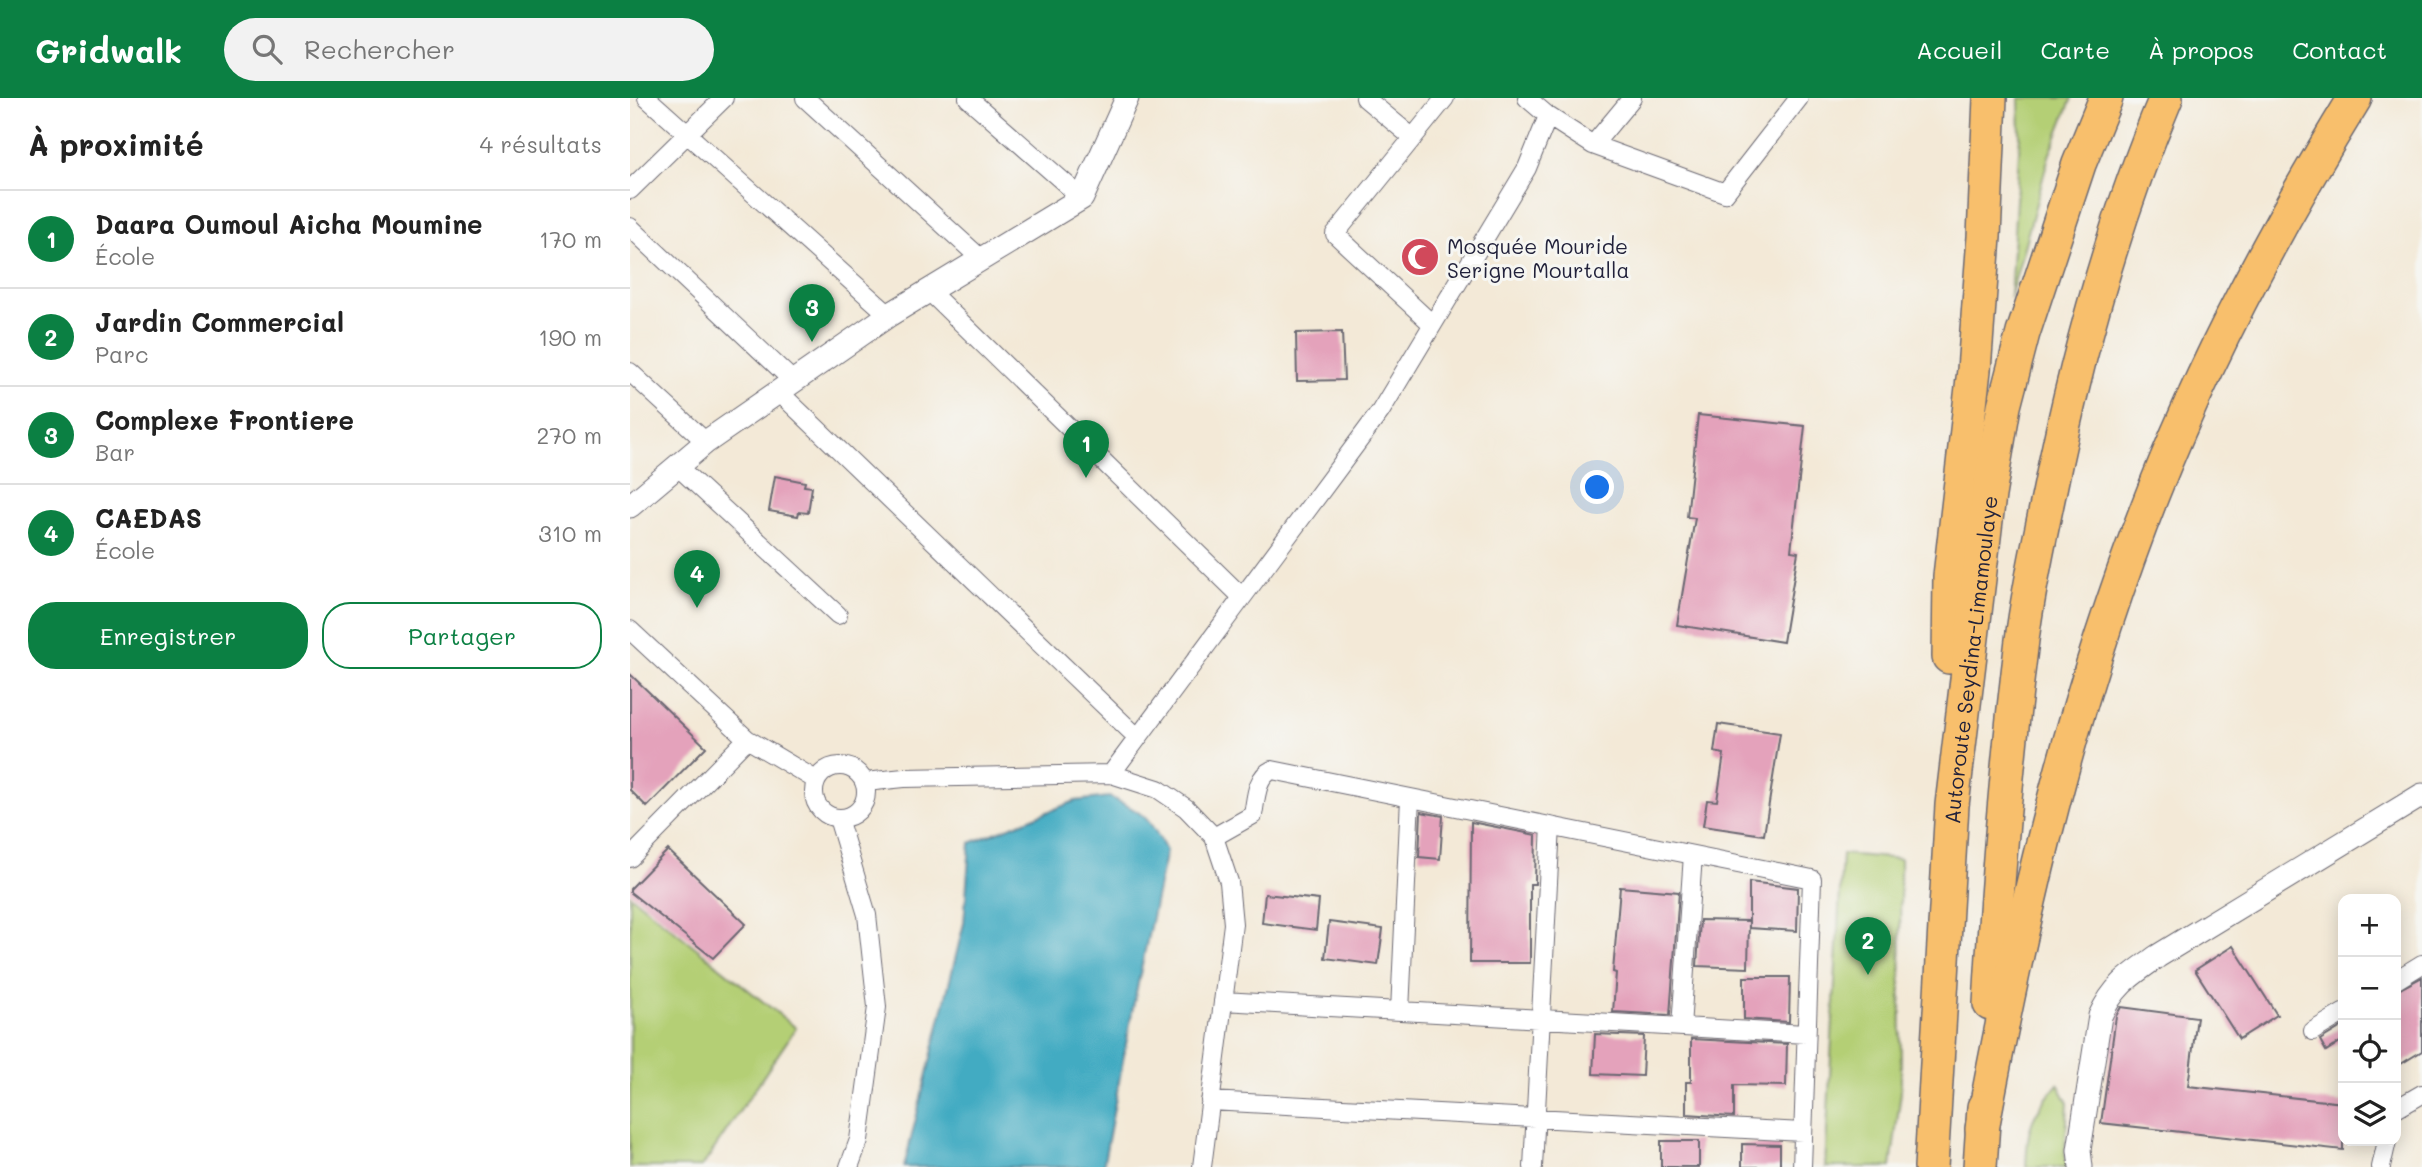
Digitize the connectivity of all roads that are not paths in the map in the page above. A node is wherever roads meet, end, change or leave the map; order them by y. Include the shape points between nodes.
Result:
1 (647, 98) edge
2 (724, 98) edge
3 (804, 98) edge
4 (968, 98) edge
5 (1127, 98) edge
6 (1365, 98) edge
7 (1445, 98) edge
8 (1527, 98) edge
9 (1632, 98) edge
10 (1799, 98) edge
11 (1990, 98) edge
12 (2106, 98) edge
13 (2166, 98) edge
14 (2355, 98) edge
15 (1548, 116) junction
16 (687, 134) junction
17 (1413, 138) junction
18 (1593, 145) junction
19 (630, 190) edge
20 (1082, 198) junction
21 (630, 227) edge
22 (980, 258) junction
23 (928, 290) junction
24 (889, 315) junction
25 (1432, 324) junction
26 (630, 372) edge
27 (785, 386) junction
28 (706, 442) junction
29 (677, 466) junction
30 (630, 506) edge
31 (1242, 597) junction
32 (838, 615) dead end
33 (630, 630) edge
34 (1137, 737) junction
35 (747, 739) junction
36 (1111, 774) junction
37 (816, 780) junction
38 (865, 782) junction
39 (2422, 794) edge
40 (1410, 798) junction
41 (1952, 805) junction
42 (838, 818) junction
43 (1551, 826) junction
44 (1214, 837) junction
45 (1693, 855) junction
46 (630, 858) edge
47 (2422, 964) edge
48 (2401, 977) edge
49 (1223, 1000) junction
50 (1400, 1011) junction
51 (2338, 1016) edge
52 (1541, 1018) junction
53 (1681, 1027) junction
54 (2314, 1031) dead end
55 (1806, 1034) junction
56 (2422, 1094) edge
57 (1210, 1101) junction
58 (2401, 1106) edge
59 (1535, 1118) junction
60 (1982, 1129) junction
61 (1803, 1132) junction
62 (2386, 1146) edge
63 (849, 1167) edge
64 (1202, 1167) edge
65 (1532, 1167) edge
66 (1802, 1167) edge
67 (1931, 1167) edge
68 (1980, 1167) edge
69 (2081, 1167) edge
70 (2381, 1167) edge

1 - 16 street
2 - 16 street
3 - 22 street
4 - 20 street
5 - 20 street
6 - 17 street
7 - 17 street
8 - 15 street
9 - 18 street
10 - 18 street via 1725,193
11 - 41 highway via 1974,370 1950,576 1947,704
12 - 41 highway, Autoroute Seydina-Limamoulaye via 2023,333 2004,406 1972,618
13 - 60 highway via 2088,326 2067,404 2038,551 2023,638 2001,857
14 - 60 highway via 2229,325 2153,492 2112,604 2044,837
15 - 18 street
15 - 25 street via 1527,168
16 - 19 street
16 - 24 street
17 - 25 street via 1335,234
20 - 22 street
21 - 27 street
22 - 23 street
23 - 24 street
23 - 31 street
24 - 27 street
25 - 31 street via 1380,412
26 - 28 street
27 - 28 street
27 - 34 street
28 - 29 street
29 - 30 street
29 - 32 street
31 - 34 street
33 - 35 street
34 - 36 street
35 - 37 street
35 - 46 street
36 - 38 street
36 - 44 street via 1158,789 1186,808
37 - 38 street via 835,765 848,766
37 - 42 street via 817,805
38 - 42 street via 862,808
39 - 69 street via 2121,982 2100,1016 2079,1150
40 - 43 street
40 - 44 street via 1272,770 1260,780 1253,815
40 - 50 street
41 - 67 highway, Autoroute Seydina-Limamoulaye
42 - 63 street via 867,915 877,1007 859,1140
43 - 45 street
43 - 52 street
44 - 49 street via 1228,882 1233,924
45 - 53 street
45 - 55 street via 1812,878
47 - 48 street
49 - 50 street
49 - 57 street
50 - 52 street
51 - 54 street
52 - 53 street
52 - 59 street
53 - 55 street
55 - 61 street
56 - 58 street
57 - 59 street
57 - 64 street
59 - 61 street
59 - 65 street
60 - 68 highway
61 - 66 street
62 - 70 street

